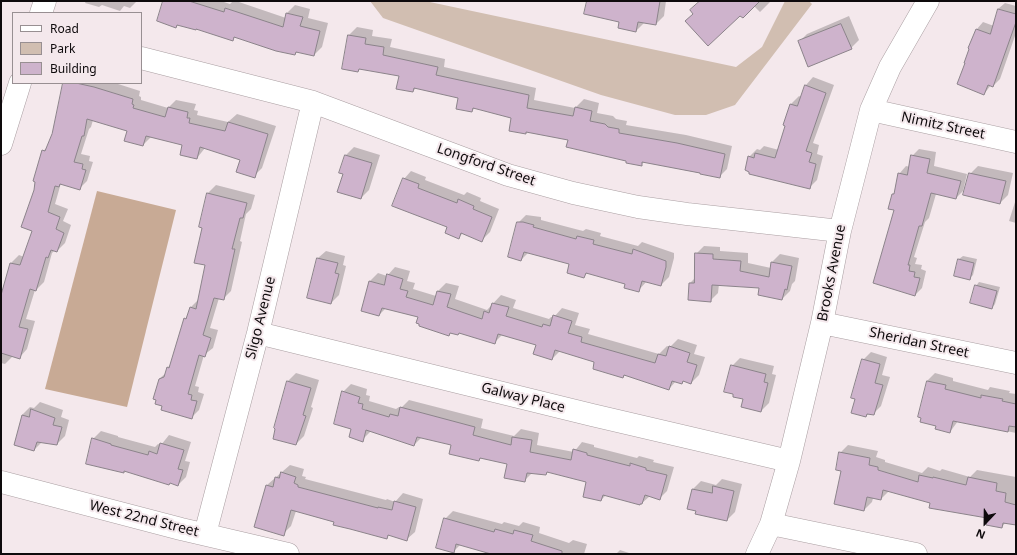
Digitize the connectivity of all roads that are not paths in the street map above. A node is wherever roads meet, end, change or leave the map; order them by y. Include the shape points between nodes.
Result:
1 (45, 1) edge
2 (928, 1) edge
3 (41, 12) edge
4 (142, 58) edge
5 (20, 84) edge
6 (313, 102) junction
7 (871, 110) junction
8 (1016, 142) edge
9 (1, 144) edge
10 (840, 231) junction
11 (822, 323) junction
12 (258, 333) junction
13 (1016, 363) edge
14 (788, 461) junction
15 (1, 482) edge
16 (771, 524) junction
17 (205, 534) junction
18 (288, 554) edge
19 (757, 554) edge
20 (916, 554) edge

1 - 3 street
2 - 7 street, Brooks Avenue via 890,67
4 - 6 street, Longford Street
5 - 9 street
6 - 10 street, Longford Street via 508,175 573,193 687,214
6 - 12 street, Sligo Avenue
7 - 8 street, Nimitz Street
7 - 10 street, Brooks Avenue
10 - 11 street, Brooks Avenue
11 - 13 street, Sheridan Street
11 - 14 street, Brooks Avenue
12 - 14 street, Galway Place via 592,416
12 - 17 street, Sligo Avenue
14 - 16 street, Brooks Avenue
15 - 17 street, West 22nd Street
16 - 19 street, Brooks Avenue
16 - 20 street
17 - 18 street, West 22nd Street

